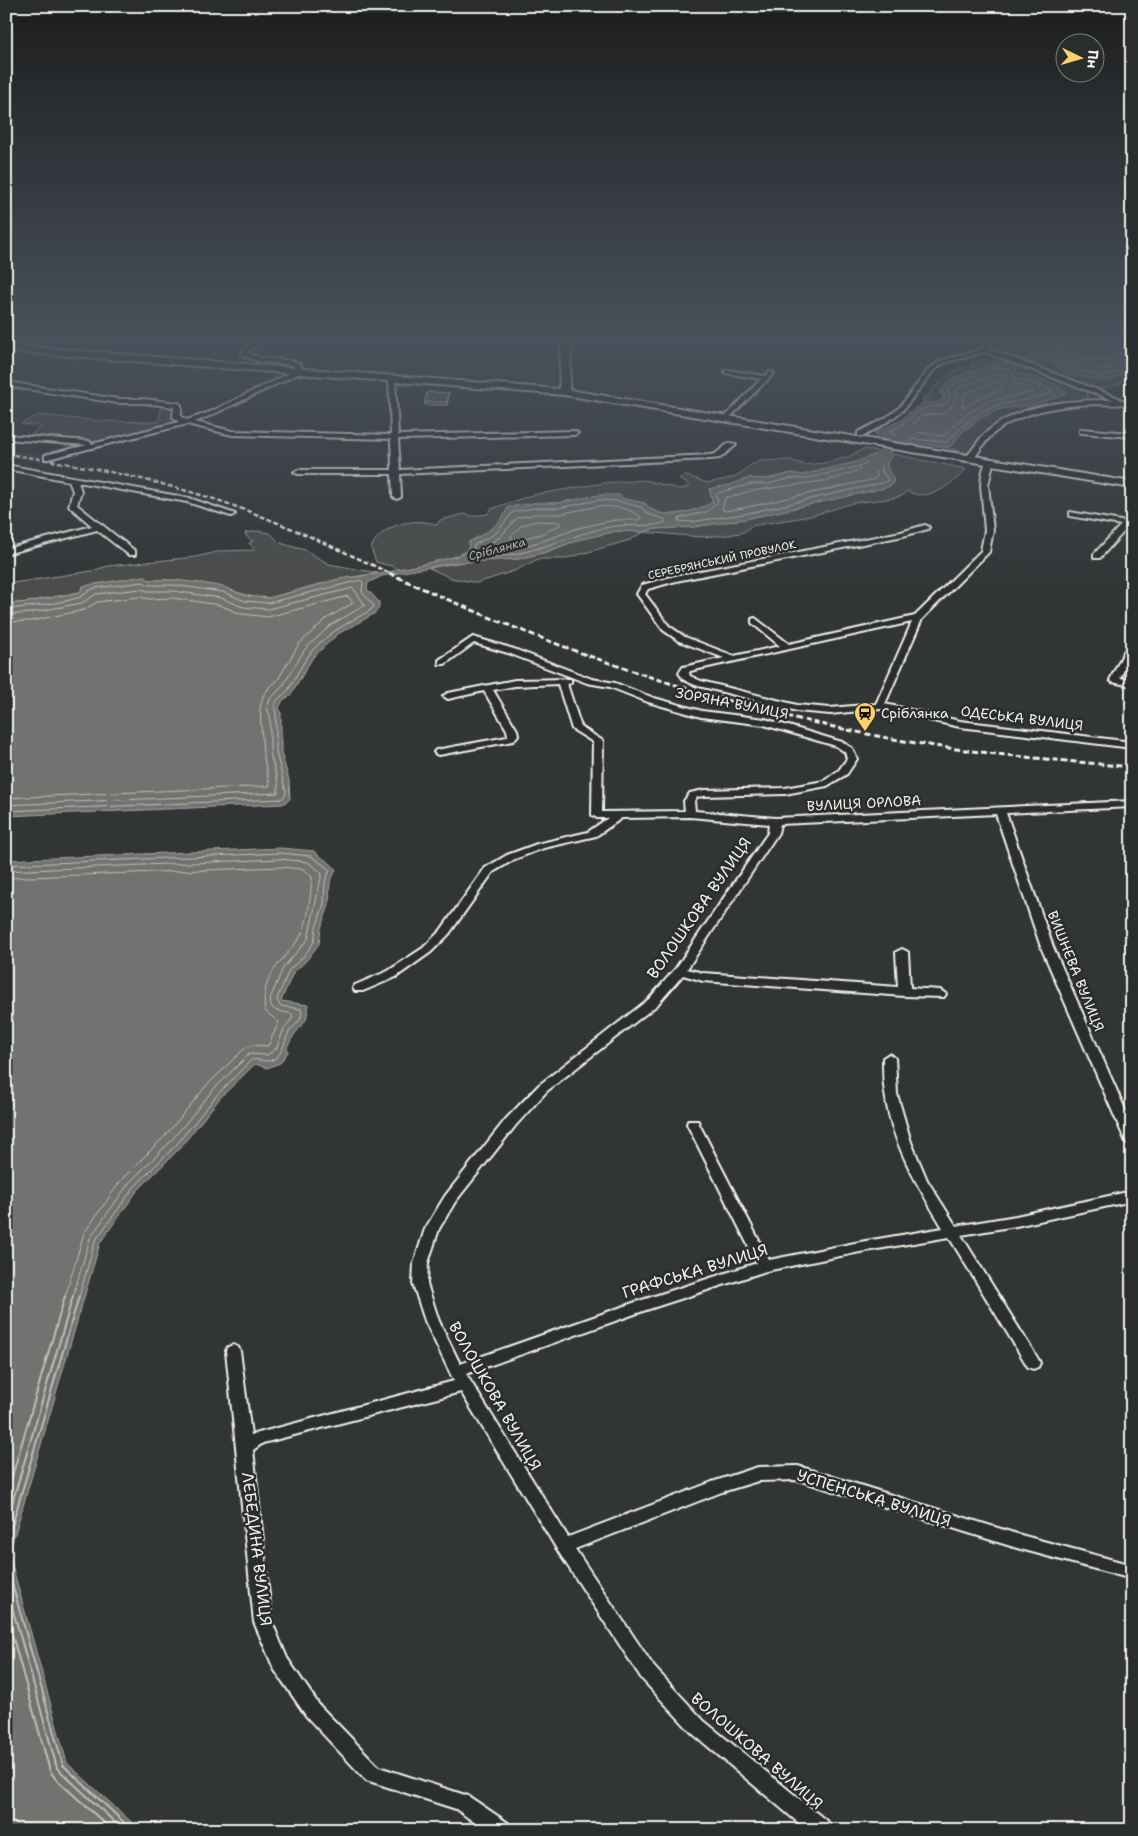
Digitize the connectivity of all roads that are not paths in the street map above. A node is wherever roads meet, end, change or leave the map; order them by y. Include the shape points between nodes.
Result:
1 (188, 422) joint
2 (202, 422) edge
3 (394, 422) edge
4 (752, 422) edge
5 (884, 422) edge
6 (1007, 422) edge
7 (205, 427) junction
8 (1083, 431) dead end
9 (574, 433) dead end
10 (1132, 435) edge
11 (6, 437) edge
12 (395, 437) junction
13 (863, 438) junction
14 (98, 444) junction
15 (732, 445) dead end
16 (48, 457) dead end
17 (970, 460) junction
18 (32, 462) dead end
19 (989, 462) junction
20 (7, 467) edge
21 (298, 472) dead end
22 (396, 472) junction
23 (70, 478) junction
24 (1132, 485) edge
25 (397, 497) dead end
26 (231, 514) dead end
27 (1073, 514) dead end
28 (1129, 525) edge
29 (98, 527) junction
30 (925, 527) dead end
31 (6, 552) edge
32 (132, 553) dead end
33 (1097, 556) dead end
34 (918, 618) junction
35 (755, 621) dead end
36 (1132, 644) edge
37 (786, 646) junction
38 (732, 658) junction
39 (442, 662) dead end
40 (590, 681) junction
41 (562, 682) junction
42 (1132, 683) edge
43 (487, 688) junction
44 (448, 696) dead end
45 (880, 706) junction
46 (1132, 745) edge
47 (439, 752) dead end
48 (1132, 804) edge
49 (1000, 811) junction
50 (621, 814) junction
51 (690, 814) junction
52 (775, 821) junction
53 (902, 952) dead end
54 (680, 971) junction
55 (359, 988) dead end
56 (904, 992) junction
57 (940, 994) dead end
58 (889, 1058) dead end
59 (692, 1124) dead end
60 (1132, 1140) edge
61 (1132, 1196) edge
62 (952, 1233) junction
63 (765, 1266) junction
64 (233, 1351) dead end
65 (1033, 1362) dead end
66 (460, 1378) junction
67 (244, 1447) junction
68 (564, 1546) junction
69 (1132, 1572) edge
70 (501, 1830) edge
71 (822, 1830) edge

1 - 7 street
1 - 14 street
2 - 7 street
3 - 12 street
4 - 13 main road
5 - 13 street
6 - 17 street via 991,433
7 - 12 street via 256,434
8 - 10 street
9 - 12 street
11 - 14 street
12 - 22 street
13 - 17 main road
14 - 16 street
15 - 22 street via 710,458
17 - 19 main road
18 - 20 street
19 - 24 main road
19 - 34 street via 984,478 990,540 985,552
20 - 23 street
21 - 22 street
22 - 25 street
23 - 26 street via 189,500
23 - 29 street via 79,491 73,506
27 - 28 street
28 - 33 street via 1107,542
29 - 31 street
29 - 32 street
30 - 38 street, СЕРЕБРЯНСЬКИЙ ПРОВУЛОК via 675,579 645,588 640,594 666,628 682,639
34 - 37 street
34 - 45 street
35 - 37 street
36 - 42 street via 1115,680
37 - 38 street
38 - 45 street, ОДЕСЬКА ВУЛИЦЯ via 686,669 684,673 698,683 797,708 830,711
39 - 40 street, ЗОРЯНА ВУЛИЦЯ via 473,640
40 - 41 street, ЗОРЯНА ВУЛИЦЯ
40 - 51 street, ЗОРЯНА ВУЛИЦЯ via 701,714 782,726 850,750 852,758 848,765 827,783 785,791 704,792 689,801
41 - 43 street, ЗОРЯНА ВУЛИЦЯ via 514,683
41 - 50 street, ВУЛИЦЯ ОРЛОВА via 577,728 598,741 597,815
43 - 44 street, ЗОРЯНА ВУЛИЦЯ
43 - 47 street via 513,735 510,739
45 - 46 street, ОДЕСЬКА ВУЛИЦЯ via 960,724
48 - 49 street, ВУЛИЦЯ ОРЛОВА
49 - 52 street, ВУЛИЦЯ ОРЛОВА
49 - 60 street, ВИШНЕВА ВУЛИЦЯ via 1047,947
50 - 51 street, ВУЛИЦЯ ОРЛОВА
50 - 55 street via 592,834 511,856 489,870 445,932 427,950 392,974
51 - 52 street, ВУЛИЦЯ ОРЛОВА
52 - 54 street, ВОЛОШКОВА ВУЛИЦЯ via 773,833
53 - 56 street
54 - 56 street via 703,977
54 - 66 street, ВОЛОШКОВА ВУЛИЦЯ via 653,1002 543,1088 511,1122 450,1199 432,1230 421,1263 420,1284 432,1321
56 - 57 street
58 - 62 street via 891,1094 904,1142 921,1180
59 - 63 street
61 - 62 street, ГРАФСЬКА ВУЛИЦЯ
62 - 63 street, ГРАФСЬКА ВУЛИЦЯ
62 - 65 street
63 - 66 street, ГРАФСЬКА ВУЛИЦЯ via 641,1306
64 - 67 street, ЛЕБЕДИНА ВУЛИЦЯ
66 - 67 street via 259,1438
66 - 68 street, ВОЛОШКОВА ВУЛИЦЯ
67 - 70 street, ЛЕБЕДИНА ВУЛИЦЯ via 263,1622 280,1664 313,1710 373,1774 461,1802
68 - 69 street, УСПЕНСЬКА ВУЛИЦЯ via 758,1474 798,1473 1017,1541
68 - 71 street, ВОЛОШКОВА ВУЛИЦЯ via 648,1673 698,1727

